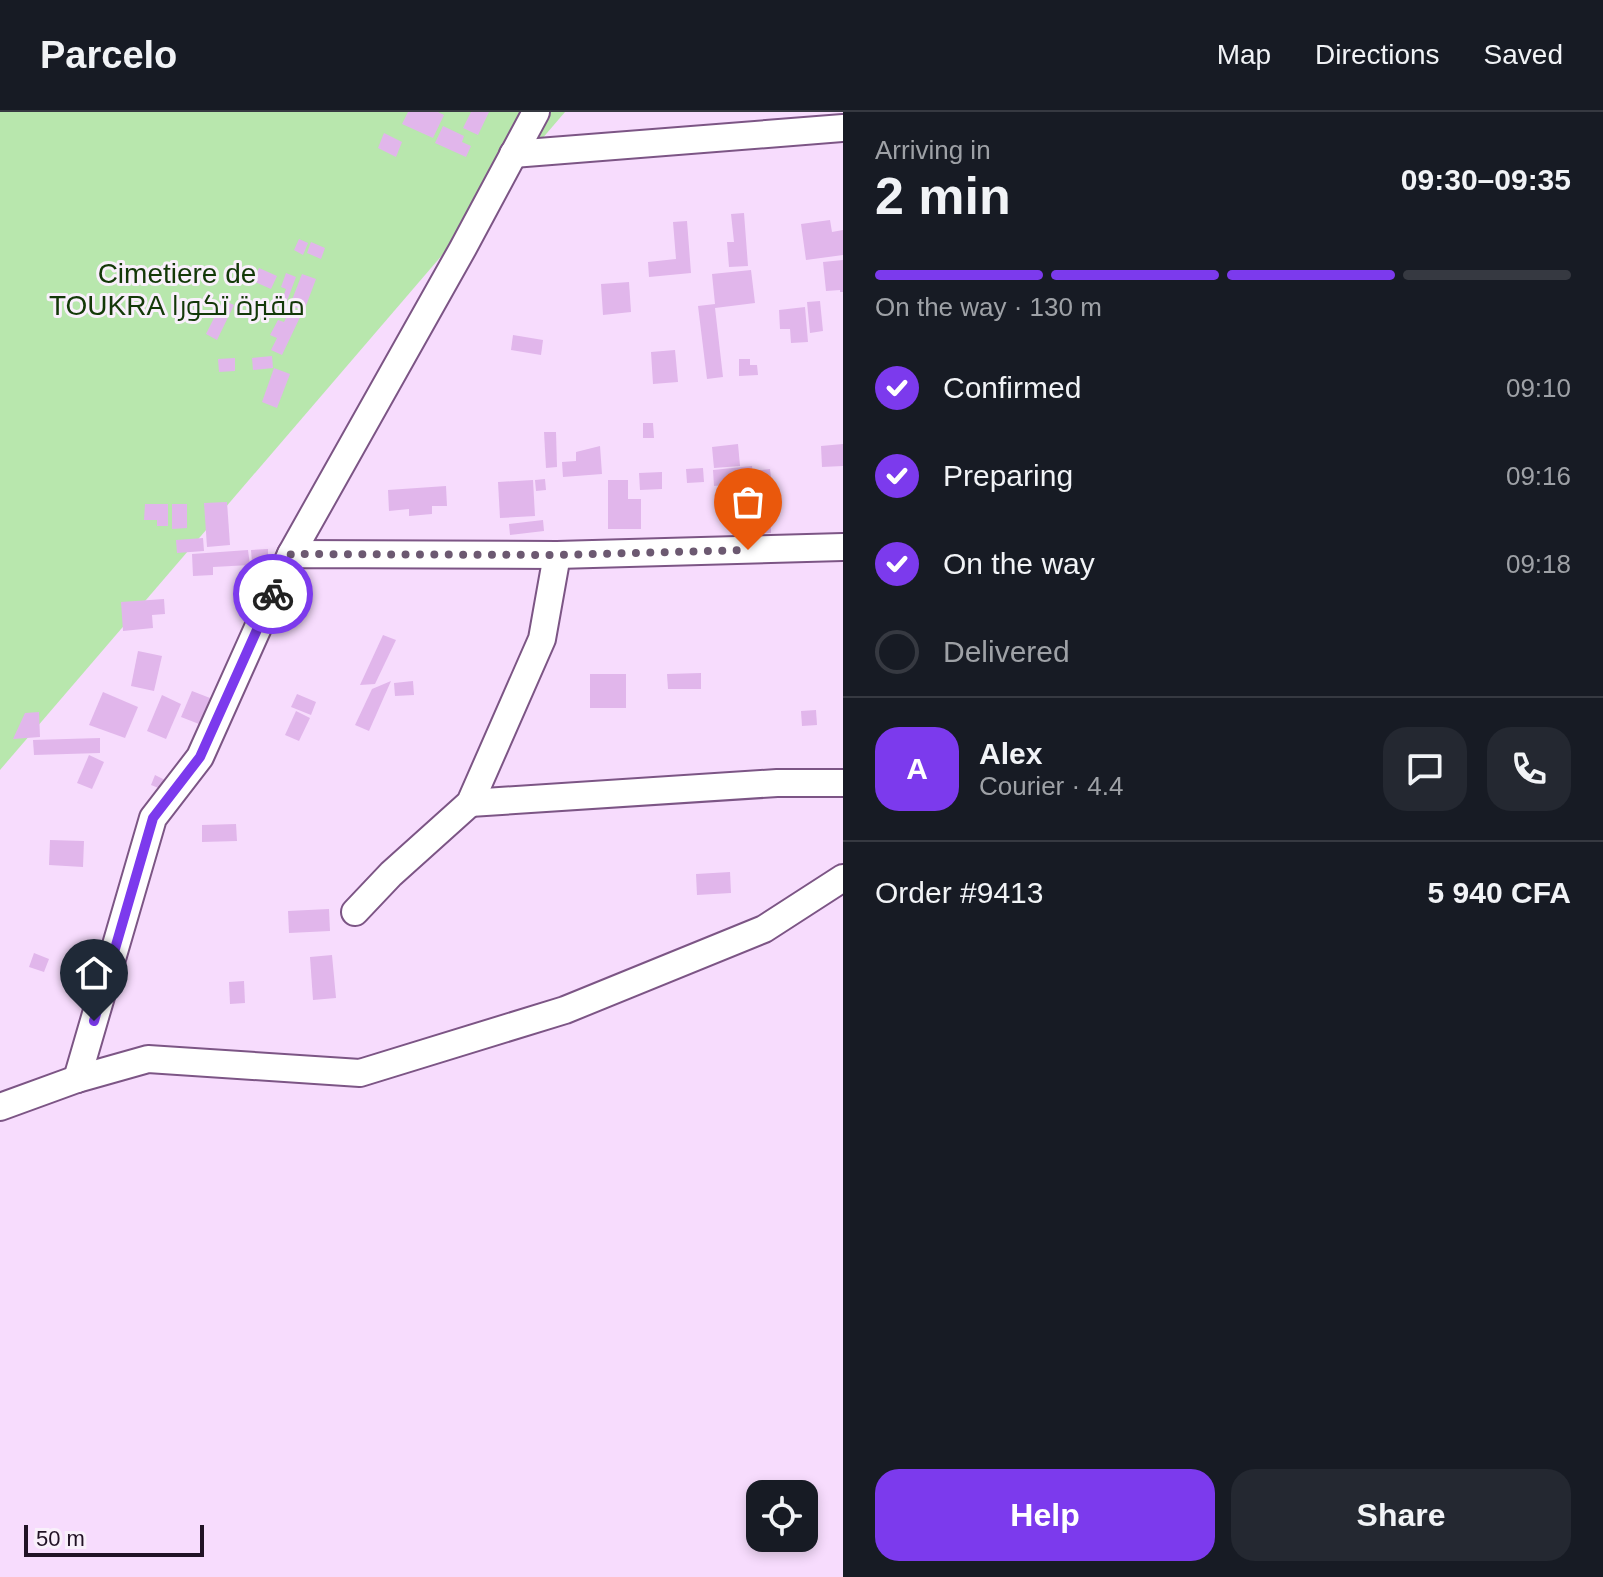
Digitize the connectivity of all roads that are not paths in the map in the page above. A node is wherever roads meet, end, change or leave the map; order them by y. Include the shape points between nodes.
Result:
1 (536, 112) edge
2 (843, 128) edge
3 (513, 154) junction
4 (843, 547) edge
5 (291, 554) junction
6 (557, 555) junction
7 (843, 783) edge
8 (470, 803) junction
9 (843, 878) edge
10 (355, 912) dead end
11 (77, 1079) junction
12 (0, 1107) edge

1 - 3 street
2 - 3 street
3 - 5 street
4 - 6 street
5 - 6 street
5 - 11 street via 200,757 153,818
6 - 8 street via 542,639
7 - 8 street
8 - 10 street
9 - 11 street via 764,929 565,1010 360,1073 148,1059
11 - 12 street

